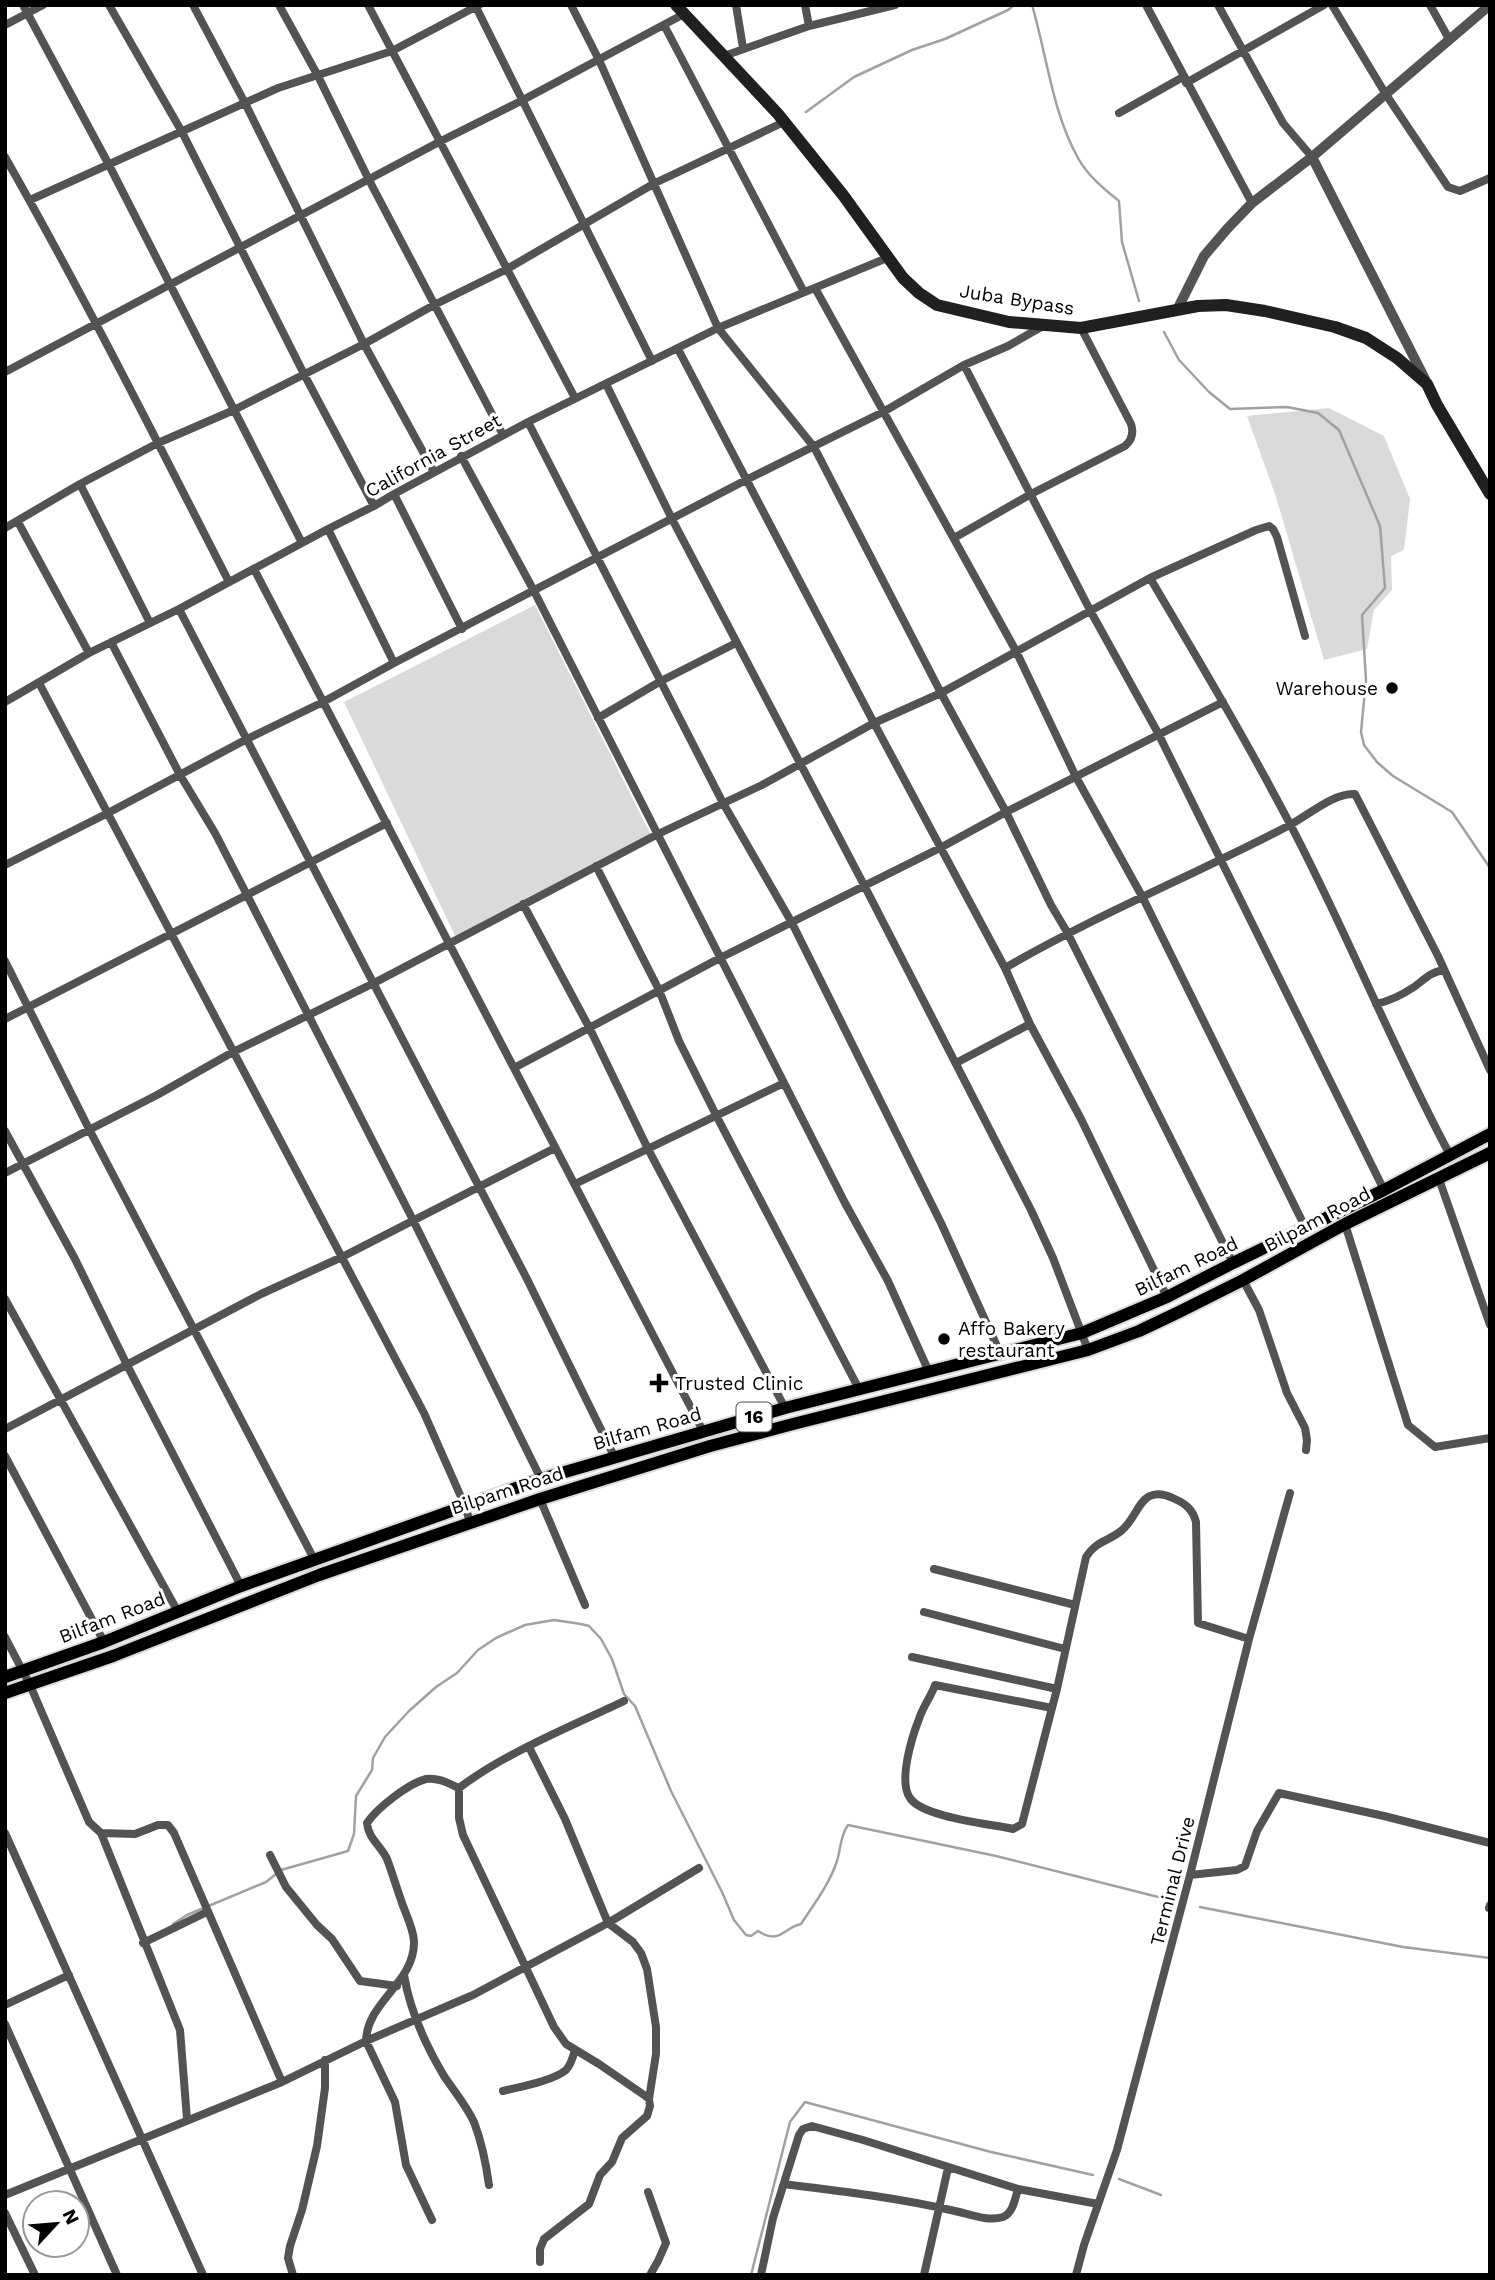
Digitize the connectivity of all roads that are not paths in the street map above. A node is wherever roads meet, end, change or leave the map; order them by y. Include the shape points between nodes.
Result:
1 (23, 5) edge
2 (43, 5) edge
3 (109, 5) edge
4 (193, 5) edge
5 (279, 5) edge
6 (368, 5) edge
7 (571, 5) edge
8 (736, 5) edge
9 (805, 5) edge
10 (895, 5) edge
11 (1146, 5) edge
12 (1218, 5) edge
13 (1324, 5) edge
14 (1332, 5) edge
15 (1430, 5) edge
16 (1490, 5) edge
17 (477, 6) edge
18 (679, 8) edge
19 (872, 8) edge
20 (27, 14) junction
21 (5, 25) edge
22 (664, 25) junction
23 (809, 26) junction
24 (1449, 39) junction
25 (743, 48) junction
26 (392, 51) junction
27 (1244, 51) junction
28 (724, 56) junction
29 (599, 60) junction
30 (318, 76) junction
31 (1185, 80) junction
32 (1385, 93) junction
33 (521, 101) junction
34 (245, 103) junction
35 (1119, 113) dead end
36 (784, 122) junction
37 (182, 132) junction
38 (441, 141) junction
39 (729, 148) junction
40 (5, 157) edge
41 (1312, 158) junction
42 (109, 165) junction
43 (14, 172) junction
44 (5, 177) edge
45 (1490, 178) edge
46 (369, 180) junction
47 (656, 183) junction
48 (30, 200) junction
49 (1252, 204) junction
50 (301, 217) junction
51 (583, 224) junction
52 (887, 258) junction
53 (507, 268) junction
54 (814, 288) junction
55 (804, 292) junction
56 (435, 305) junction
57 (1177, 310) junction
58 (1045, 324) junction
59 (718, 328) junction
60 (1081, 328) junction
61 (365, 344) junction
62 (678, 349) junction
63 (652, 361) junction
64 (964, 365) junction
65 (5, 372) edge
66 (305, 376) junction
67 (606, 384) junction
68 (1427, 384) junction
69 (575, 398) junction
70 (234, 410) junction
71 (883, 412) junction
72 (528, 422) junction
73 (503, 435) junction
74 (159, 443) junction
75 (814, 446) junction
76 (461, 456) junction
77 (434, 472) junction
78 (746, 480) junction
79 (80, 484) junction
80 (394, 494) junction
81 (1031, 494) junction
82 (1490, 494) edge
83 (374, 506) junction
84 (672, 519) junction
85 (18, 522) junction
86 (5, 528) edge
87 (328, 529) junction
88 (954, 538) junction
89 (302, 543) junction
90 (598, 558) junction
91 (254, 569) junction
92 (1150, 578) junction
93 (229, 582) junction
94 (534, 591) junction
95 (179, 609) junction
96 (1091, 612) junction
97 (150, 623) junction
98 (462, 629) junction
99 (1305, 636) dead end
100 (111, 642) junction
101 (736, 643) junction
102 (1016, 650) junction
103 (89, 653) junction
104 (394, 663) junction
105 (662, 681) junction
106 (40, 683) junction
107 (941, 693) junction
108 (5, 702) edge
109 (323, 702) junction
110 (1223, 702) junction
111 (598, 718) junction
112 (874, 723) junction
113 (1158, 733) junction
114 (247, 739) junction
115 (800, 764) junction
116 (180, 775) junction
117 (1076, 777) junction
118 (723, 803) junction
119 (1006, 812) junction
120 (108, 813) junction
121 (387, 823) junction
122 (1290, 825) junction
123 (658, 834) junction
124 (940, 848) junction
125 (1220, 860) junction
126 (312, 862) junction
127 (5, 864) edge
128 (596, 866) junction
129 (864, 885) junction
130 (247, 895) junction
131 (1143, 898) junction
132 (523, 904) junction
133 (792, 923) junction
134 (1067, 932) junction
135 (172, 934) junction
136 (449, 943) junction
137 (720, 958) junction
138 (5, 961) edge
139 (1005, 968) junction
140 (1444, 970) junction
141 (374, 983) junction
142 (659, 990) junction
143 (1376, 1004) junction
144 (27, 1008) junction
145 (309, 1016) junction
146 (5, 1019) edge
147 (1030, 1024) junction
148 (590, 1029) junction
149 (233, 1052) junction
150 (956, 1063) junction
151 (514, 1068) junction
152 (1490, 1070) edge
153 (784, 1083) junction
154 (717, 1117) junction
155 (89, 1129) junction
156 (5, 1131) edge
157 (1490, 1134) edge
158 (555, 1148) junction
159 (648, 1149) junction
160 (1490, 1153) edge
161 (1450, 1155) junction
162 (22, 1164) junction
163 (5, 1173) edge
164 (1440, 1179) junction
165 (575, 1184) junction
166 (480, 1187) junction
167 (1384, 1190) junction
168 (413, 1220) junction
169 (1345, 1224) junction
170 (1306, 1229) junction
171 (342, 1257) junction
172 (1233, 1263) junction
173 (1243, 1280) junction
174 (1167, 1297) junction
175 (5, 1298) edge
176 (1490, 1325) edge
177 (194, 1331) junction
178 (1082, 1333) junction
179 (1088, 1350) junction
180 (1001, 1355) junction
181 (127, 1365) junction
182 (929, 1372) junction
183 (860, 1391) junction
184 (60, 1401) junction
185 (785, 1408) junction
186 (5, 1429) edge
187 (703, 1432) junction
188 (1490, 1438) edge
189 (1306, 1450) dead end
190 (5, 1456) edge
191 (615, 1458) junction
192 (541, 1479) junction
193 (1290, 1493) dead end
194 (540, 1499) junction
195 (465, 1506) junction
196 (470, 1522) junction
197 (314, 1559) junction
198 (934, 1569) dead end
199 (241, 1586) junction
200 (585, 1605) dead end
201 (1075, 1605) junction
202 (178, 1612) junction
203 (924, 1612) dead end
204 (5, 1637) edge
205 (1249, 1639) junction
206 (104, 1642) junction
207 (1065, 1649) junction
208 (912, 1657) dead end
209 (23, 1671) junction
210 (5, 1677) edge
211 (30, 1685) junction
212 (1057, 1689) junction
213 (5, 1693) edge
214 (624, 1701) dead end
215 (1052, 1708) junction
216 (529, 1747) junction
217 (459, 1788) junction
218 (5, 1833) edge
219 (100, 1833) junction
220 (1490, 1843) edge
221 (270, 1855) dead end
222 (699, 1868) dead end
223 (1190, 1875) junction
224 (207, 1912) junction
225 (608, 1923) junction
226 (144, 1942) junction
227 (524, 1968) junction
228 (69, 1975) junction
229 (404, 1975) junction
230 (397, 1986) junction
231 (5, 2005) edge
232 (416, 2021) junction
233 (5, 2024) edge
234 (366, 2041) junction
235 (575, 2050) junction
236 (325, 2060) junction
237 (282, 2081) junction
238 (503, 2091) dead end
239 (649, 2099) junction
240 (187, 2119) junction
241 (142, 2140) junction
242 (948, 2168) junction
243 (68, 2169) junction
244 (783, 2184) junction
245 (489, 2185) dead end
246 (1018, 2189) junction
247 (648, 2192) dead end
248 (5, 2195) edge
249 (1098, 2204) junction
250 (939, 2207) junction
251 (5, 2213) edge
252 (432, 2220) dead end
253 (540, 2262) dead end
254 (35, 2275) edge
255 (117, 2275) edge
256 (203, 2275) edge
257 (293, 2275) edge
258 (650, 2275) edge
259 (761, 2275) edge
260 (924, 2275) edge
261 (1076, 2275) edge

1 - 20 street
2 - 20 street
3 - 37 street
4 - 34 street
5 - 30 street
6 - 26 street
7 - 29 street
8 - 25 street
9 - 23 street
10 - 19 street
11 - 31 street
12 - 27 street
13 - 27 street
14 - 32 street
15 - 24 street
16 - 24 street
17 - 26 street
17 - 33 street
18 - 22 street
18 - 28 main road, Juba Bypass
19 - 23 street
20 - 21 street
20 - 42 street
22 - 29 street
22 - 39 street
23 - 25 street
24 - 32 street
25 - 28 street
26 - 30 street
26 - 38 street
27 - 31 street
27 - 41 street via 1283,123
28 - 36 main road, Juba Bypass
29 - 33 street
29 - 47 street
30 - 34 street
30 - 46 street
31 - 35 street
31 - 49 street
32 - 41 street
32 - 45 street via 1448,187 1460,191
33 - 38 street
33 - 51 street
34 - 37 street
34 - 50 street
36 - 39 street
36 - 52 main road, Juba Bypass
37 - 42 street
37 - 66 street
38 - 46 street
38 - 53 street
39 - 47 street
39 - 55 street
40 - 43 street
41 - 49 street
41 - 68 street
42 - 48 street
42 - 70 street
43 - 44 street
43 - 48 street
46 - 50 street
46 - 56 street
47 - 51 street
47 - 59 street
48 - 74 street
49 - 57 street via 1204,256
50 - 61 street
50 - 65 street
51 - 53 street
51 - 63 street
52 - 54 street, California Street
52 - 58 main road, Juba Bypass via 903,278 937,305 1009,322
53 - 56 street
53 - 69 street
54 - 55 street, California Street
54 - 71 street
55 - 59 street, California Street
56 - 61 street
56 - 73 street
57 - 60 main road, Juba Bypass
57 - 68 main road, Juba Bypass via 1226,305 1335,327 1366,338
58 - 60 main road, Juba Bypass
58 - 64 street
59 - 62 street, California Street
59 - 75 street
60 - 81 street via 1131,424 1132,436 1125,446
61 - 66 street
61 - 77 street
62 - 63 street, California Street
62 - 78 street
63 - 67 street, California Street
64 - 71 street
64 - 81 street
66 - 70 street
66 - 83 street
67 - 69 street, California Street
67 - 84 street
68 - 82 main road, Juba Bypass
69 - 72 street, California Street
70 - 74 street
70 - 89 street
71 - 75 street
71 - 88 street
72 - 73 street, California Street
72 - 90 street
73 - 76 street, California Street
74 - 79 street
74 - 93 street
75 - 78 street
75 - 107 street
76 - 77 street, California Street
76 - 94 street
77 - 80 street, California Street
78 - 84 street
78 - 112 street
79 - 85 street
79 - 97 street
80 - 83 street, California Street
80 - 98 street
81 - 88 street
81 - 96 street
83 - 87 street, California Street
84 - 90 street
84 - 101 street
85 - 86 street
85 - 103 street
87 - 89 street, California Street
87 - 104 street
88 - 102 street
89 - 91 street, California Street
90 - 94 street
90 - 105 street
91 - 93 street, California Street
91 - 109 street
92 - 96 street
92 - 99 street via 1269,526 1277,537
92 - 110 street
93 - 95 street, California Street
94 - 98 street
94 - 111 street
95 - 97 street, California Street
95 - 114 street
96 - 102 street
96 - 113 street
97 - 100 street, California Street
98 - 104 street
100 - 103 street, California Street
100 - 116 street
101 - 105 street
101 - 115 street
102 - 107 street
102 - 117 street
103 - 106 street, California Street
104 - 109 street
105 - 111 street
105 - 118 street
106 - 108 street, California Street
106 - 120 street
107 - 112 street
107 - 119 street
109 - 114 street
109 - 121 street
110 - 113 street
110 - 122 street
111 - 123 street
112 - 115 street
112 - 124 street
113 - 117 street
113 - 125 street
114 - 116 street
114 - 126 street
115 - 118 street
115 - 129 street
116 - 120 street
116 - 130 street
117 - 119 street
117 - 131 street
118 - 123 street
118 - 133 street
119 - 124 street
119 - 134 street
120 - 127 street
120 - 135 street
121 - 126 street
121 - 136 street
122 - 125 street
122 - 140 street via 1340,796 1354,794
122 - 143 street
123 - 128 street
123 - 137 street
124 - 129 street
124 - 139 street
125 - 131 street
125 - 167 street
126 - 130 street
126 - 141 street
128 - 132 street
128 - 142 street
129 - 133 street
129 - 150 street
130 - 135 street
130 - 145 street
131 - 134 street
131 - 170 street
132 - 136 street
132 - 148 street
133 - 137 street
133 - 180 street
134 - 139 street
134 - 172 street
135 - 144 street
135 - 149 street
136 - 141 street
136 - 151 street
137 - 142 street
137 - 153 street
138 - 144 street
139 - 147 street
140 - 143 street via 1430,973 1390,1001
140 - 152 street
141 - 145 street
141 - 166 street
142 - 148 street
142 - 154 street
143 - 161 street
144 - 146 street
144 - 155 street
145 - 149 street
145 - 168 street
147 - 150 street
147 - 174 street
148 - 151 street
148 - 159 street
149 - 155 street
149 - 171 street
150 - 178 street via 1031,1210
151 - 158 street
153 - 154 street
153 - 182 street via 888,1281
154 - 159 street
154 - 183 street
155 - 162 street
155 - 177 street
156 - 162 street
157 - 161 main road, Bilfam Road / 16
158 - 165 street
158 - 166 street
159 - 165 street
159 - 185 street
160 - 164 main road, Bilpam Road / 16
161 - 167 main road, Bilfam Road / 16
162 - 163 street
162 - 181 street
164 - 169 main road, Bilpam Road / 16
164 - 176 street
165 - 187 street
166 - 168 street
166 - 191 street
167 - 170 main road, Bilfam Road / 16
168 - 171 street
168 - 192 street
169 - 173 main road, Bilpam Road / 16
169 - 188 street via 1408,1424 1434,1447
170 - 172 main road, Bilfam Road / 16
171 - 177 street
171 - 195 street via 424,1413
172 - 174 main road, Bilfam Road / 16
173 - 179 main road, Bilpam Road / 16
173 - 189 street via 1305,1428
174 - 178 main road, Bilfam Road / 16
175 - 184 street
177 - 181 street
177 - 197 street
178 - 179 street
178 - 180 main road, Bilfam Road / 16
179 - 194 main road, Bilpam Road / 16 via 781,1427
180 - 182 main road, Bilfam Road / 16
181 - 184 street
181 - 199 street
182 - 183 main road, Bilfam Road / 16
183 - 185 main road, Bilfam Road / 16
184 - 186 street
184 - 202 street
185 - 187 main road, Bilfam Road / 16
187 - 191 main road, Bilfam Road / 16
190 - 206 street
191 - 192 main road, Bilfam Road / 16
192 - 195 main road, Bilfam Road / 16
193 - 205 street, Terminal Drive
194 - 196 main road, Bilpam Road / 16
194 - 200 street
195 - 196 street
195 - 197 main road, Bilfam Road / 16
196 - 211 main road, Bilpam Road / 16
197 - 199 main road, Bilfam Road / 16
198 - 201 street
199 - 202 main road, Bilfam Road / 16
201 - 205 street via 1086,1557 1093,1547 1124,1529 1145,1499 1166,1495 1191,1508 1196,1522 1198,1623
201 - 207 street
202 - 206 main road, Bilfam Road / 16
203 - 207 street
204 - 209 street
205 - 223 street, Terminal Drive
206 - 209 main road, Bilfam Road / 16
207 - 212 street
208 - 212 street
209 - 210 main road, Bilfam Road / 16
209 - 211 street
211 - 213 main road, Bilpam Road / 16
211 - 219 street via 89,1822
212 - 215 street
214 - 216 street
215 - 215 street via 935,1685 922,1711 908,1762 905,1785 909,1798 919,1807 948,1817 1017,1828 1022,1824
216 - 217 street
216 - 225 street
217 - 227 street via 463,1835
217 - 229 street via 427,1779 396,1797 367,1823 387,1859 411,1929 414,1942
218 - 228 street
219 - 224 street via 135,1834 168,1825
219 - 226 street
220 - 223 street via 1279,1793 1257,1831 1245,1866
221 - 230 street via 286,1887 332,1939 360,1980
222 - 225 street
223 - 249 street, Terminal Drive via 1117,2150
224 - 226 street
224 - 237 street
225 - 227 street
225 - 239 street via 633,1942 648,1969 656,2027
226 - 240 street via 180,2030
227 - 232 street
227 - 235 street via 554,2026
228 - 231 street
228 - 241 street
229 - 230 street
229 - 232 street
230 - 234 street via 369,2020
232 - 234 street
232 - 245 street via 472,2119
233 - 243 street
234 - 236 street
234 - 252 street via 396,2102 406,2165
235 - 238 street via 569,2067 554,2077
235 - 239 street
236 - 237 street
236 - 257 street via 317,2146 288,2258
237 - 240 street
239 - 253 street via 647,2116 622,2138 589,2204 544,2239
240 - 241 street
241 - 243 street
241 - 256 street
242 - 244 street via 812,2126 799,2135
242 - 246 street
242 - 250 street
243 - 248 street
243 - 255 street
244 - 250 street
244 - 259 street
246 - 249 street
246 - 250 street via 1012,2208 1002,2217
247 - 258 street via 666,2243
249 - 261 street, Terminal Drive
250 - 260 street
251 - 254 street

